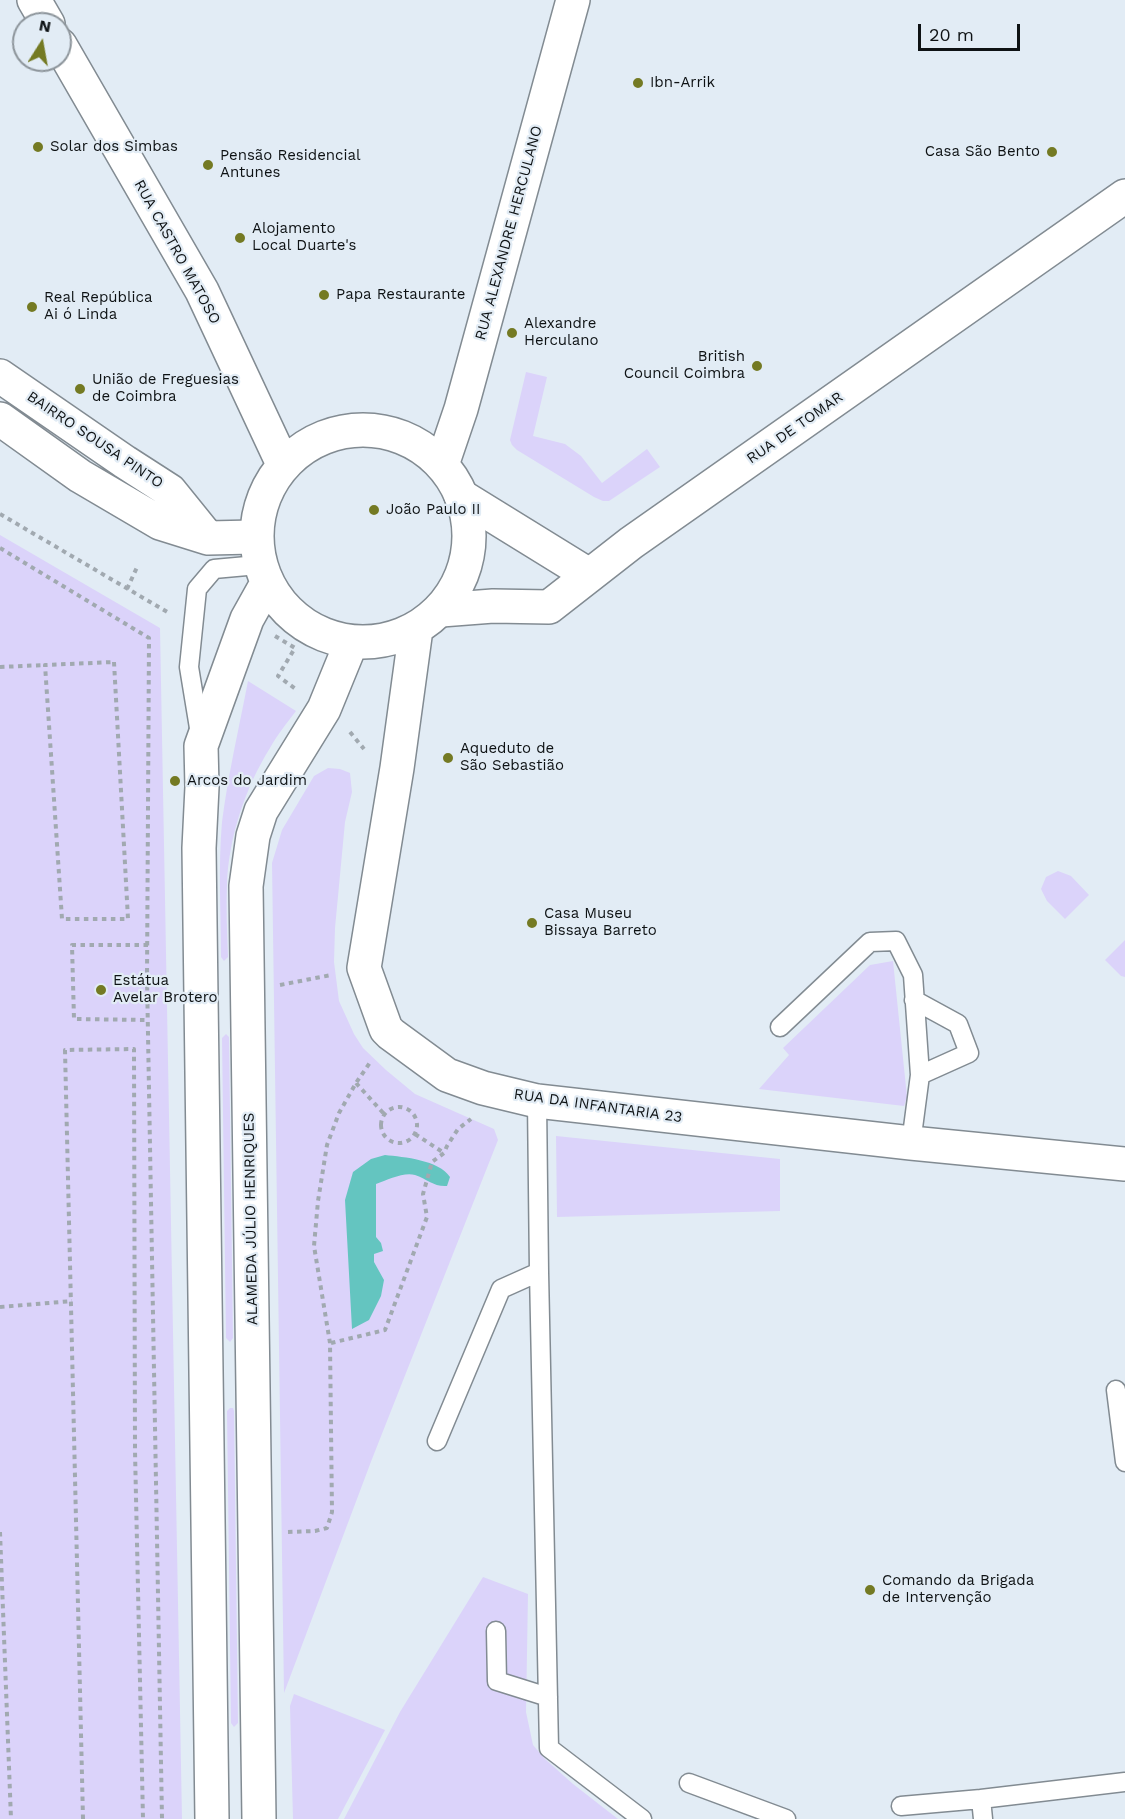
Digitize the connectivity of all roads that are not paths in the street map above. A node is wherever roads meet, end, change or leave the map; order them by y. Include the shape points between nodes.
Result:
1 (573, 0) edge
2 (72, 66) edge
3 (1125, 196) edge
4 (0, 376) edge
5 (0, 420) edge
6 (282, 464) junction
7 (442, 465) junction
8 (461, 496) junction
9 (208, 538) junction
10 (260, 562) junction
11 (590, 574) junction
12 (428, 620) junction
13 (351, 643) junction
14 (201, 746) junction
15 (914, 1000) junction
16 (780, 1027) dead end
17 (920, 1075) junction
18 (537, 1101) junction
19 (911, 1143) junction
20 (1125, 1164) edge
21 (539, 1272) junction
22 (253, 1374) junction
23 (206, 1375) junction
24 (1116, 1390) dead end
25 (437, 1441) dead end
26 (1125, 1462) edge
27 (496, 1631) dead end
28 (548, 1697) junction
29 (258, 1754) junction
30 (212, 1755) junction
31 (1125, 1782) edge
32 (689, 1783) dead end
33 (981, 1799) junction
34 (902, 1806) dead end
35 (212, 1819) edge
36 (259, 1819) edge
37 (642, 1819) edge
38 (786, 1819) edge
39 (983, 1819) edge

1 - 7 main road, RUA ALEXANDRE HERCULANO via 461,409
2 - 6 main road, RUA CASTRO MATOSO via 202,291
3 - 11 main road, RUA DE TOMAR
4 - 9 main road, BAIRRO SOUSA PINTO via 170,491
5 - 9 main road via 80,476 160,523
6 - 7 main road via 306,446 333,434 362,430 392,434 419,446
6 - 10 main road via 267,486 258,511
7 - 8 main road
8 - 11 main road
8 - 12 main road via 469,526 468,556 458,585
9 - 10 main road
10 - 13 main road via 290,609
10 - 14 main road via 247,619
10 - 14 lane via 214,569 196,589 189,668
11 - 12 main road, RUA DE TOMAR via 549,607 493,606
12 - 13 main road via 385,642
12 - 18 main road, RUA DA INFANTARIA 23 via 398,759 364,968 391,1034 447,1075
13 - 22 main road, ALAMEDA JÚLIO HENRIQUES via 324,709 261,811 246,886
14 - 23 main road
15 - 16 lane via 913,975 896,941 870,942
15 - 17 lane
15 - 17 lane via 958,1024 969,1053
17 - 19 lane
18 - 19 main road, RUA DA INFANTARIA 23
18 - 21 lane
19 - 20 main road, RUA DA INFANTARIA 23
21 - 25 lane via 501,1289
21 - 28 lane
22 - 23 main road
22 - 29 main road, ALAMEDA JÚLIO HENRIQUES
23 - 30 main road
24 - 26 lane
27 - 28 lane via 497,1681
28 - 37 lane via 549,1748
29 - 30 main road
29 - 36 main road, ALAMEDA JÚLIO HENRIQUES
30 - 35 main road
31 - 33 lane
32 - 38 lane
33 - 34 lane
33 - 39 lane

